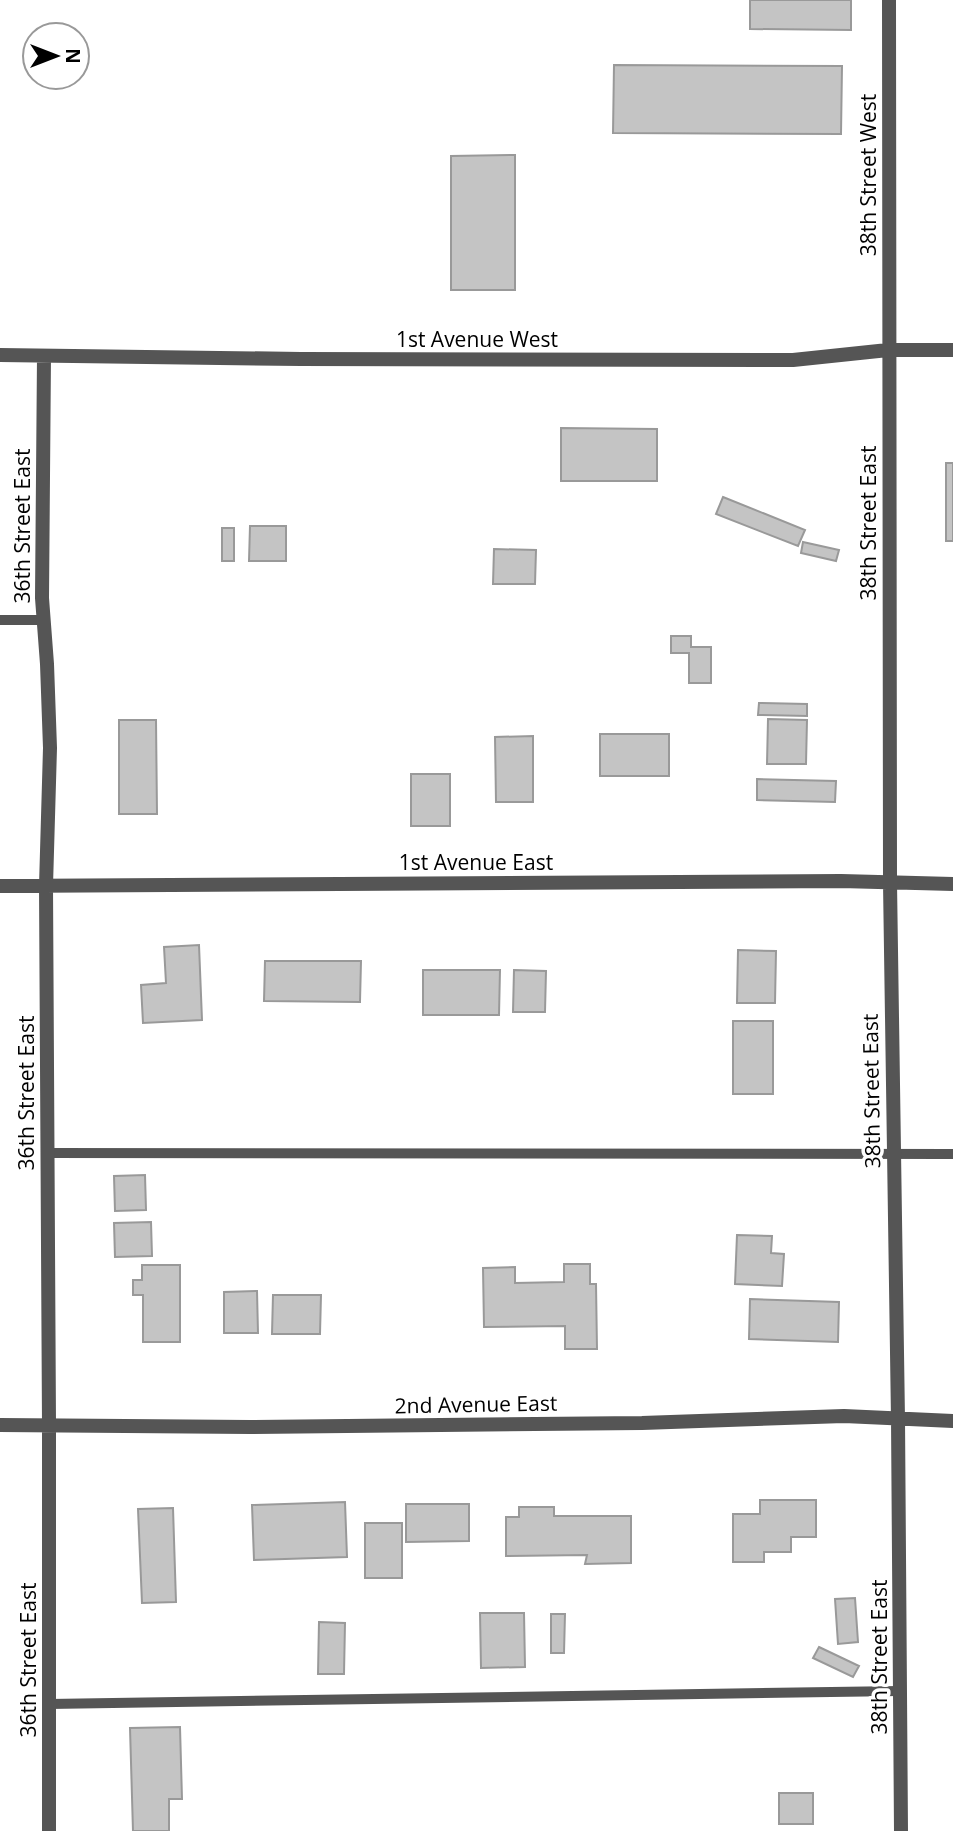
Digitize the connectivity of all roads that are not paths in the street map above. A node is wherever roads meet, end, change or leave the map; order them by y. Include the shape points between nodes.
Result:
1 (889, 0) edge
2 (888, 350) junction
3 (953, 350) edge
4 (0, 355) edge
5 (44, 356) junction
6 (0, 620) edge
7 (44, 620) junction
8 (890, 883) junction
9 (953, 884) edge
10 (0, 886) edge
11 (46, 886) junction
12 (48, 1153) junction
13 (893, 1154) junction
14 (953, 1154) edge
15 (898, 1419) junction
16 (953, 1421) edge
17 (0, 1425) edge
18 (49, 1426) junction
19 (900, 1691) junction
20 (49, 1704) junction
21 (49, 1831) edge
22 (901, 1831) edge

1 - 2 street, 38th Street West
2 - 3 street, 1st Avenue West
2 - 5 street, 1st Avenue West via 793,360
2 - 8 street, 38th Street East
4 - 5 street, 1st Avenue West
5 - 7 street, 36th Street East
6 - 7 lane
7 - 11 street, 36th Street East via 50,748
8 - 9 street, 1st Avenue East
8 - 11 street, 1st Avenue East
8 - 13 street, 38th Street East
10 - 11 street, 1st Avenue East
11 - 12 street, 36th Street East
12 - 13 lane
12 - 18 street, 36th Street East
13 - 14 lane
13 - 15 street, 38th Street East
15 - 16 street, 2nd Avenue East
15 - 18 street, 2nd Avenue East
15 - 19 street, 38th Street East
17 - 18 street, 2nd Avenue East
18 - 20 street, 36th Street East
19 - 20 lane
19 - 22 street, 38th Street East
20 - 21 street, 36th Street East

